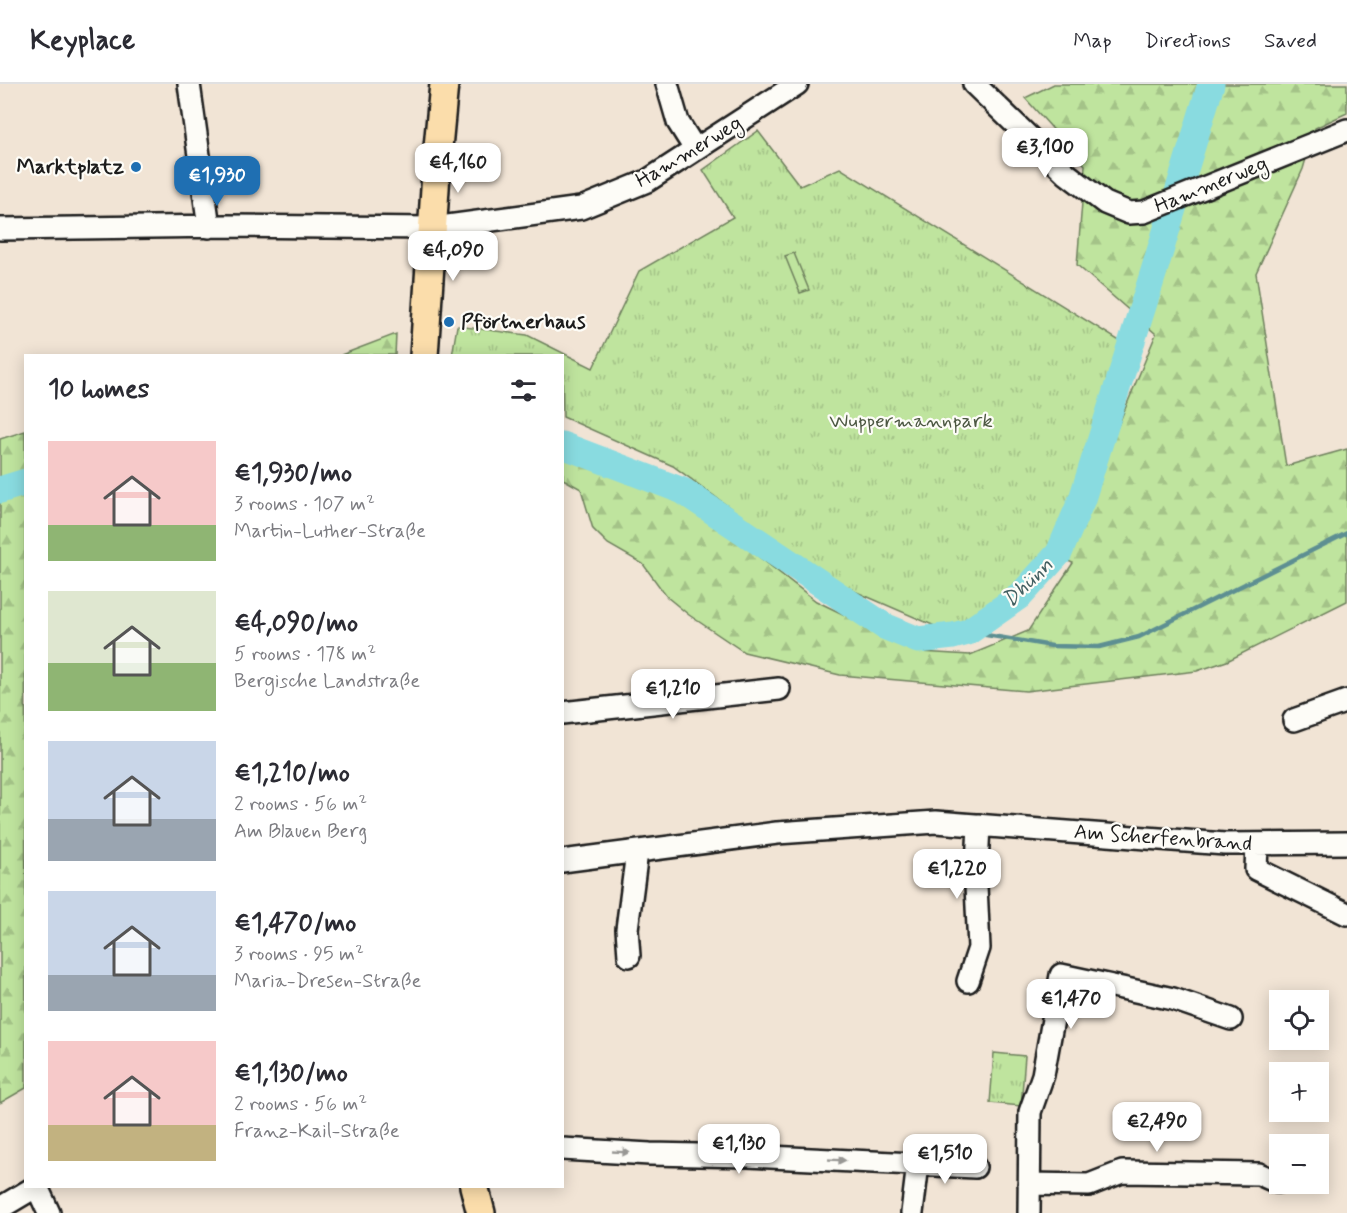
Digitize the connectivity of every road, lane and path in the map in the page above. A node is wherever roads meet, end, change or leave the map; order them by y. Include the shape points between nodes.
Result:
1 (189, 84) edge
2 (444, 84) edge
3 (667, 84) edge
4 (797, 84) edge
5 (974, 84) edge
6 (1347, 130) edge
7 (695, 149) junction
8 (209, 226) junction
9 (433, 228) junction
10 (0, 229) edge
11 (425, 345) edge
12 (779, 689) dead end
13 (1347, 701) edge
14 (564, 712) edge
15 (1294, 720) dead end
16 (979, 825) junction
17 (1347, 843) edge
18 (1257, 845) junction
19 (636, 852) junction
20 (564, 861) edge
21 (1347, 914) edge
22 (629, 956) dead end
23 (968, 981) dead end
24 (1231, 1018) dead end
25 (564, 1149) edge
26 (918, 1164) junction
27 (975, 1167) dead end
28 (1269, 1178) edge
29 (1029, 1184) junction
30 (35, 1188) edge
31 (37, 1188) edge
32 (475, 1188) edge
33 (0, 1208) edge
34 (49, 1213) edge
35 (481, 1213) edge
36 (912, 1213) edge
37 (1029, 1213) edge

1 - 8 street
2 - 9 main road
3 - 7 street via 678,122
4 - 7 street, Hammerweg
5 - 6 street, Hammerweg via 1067,174 1105,203 1129,213 1144,212
7 - 9 street, Hammerweg via 647,181 580,208
8 - 9 street, Hammerweg
8 - 10 street, Hammerweg
9 - 11 main road
12 - 14 street
13 - 15 street
16 - 18 street, Am Scherfenbrand
16 - 19 street, Am Scherfenbrand via 936,822 777,833
16 - 23 street via 979,948
17 - 18 street, Am Scherfenbrand
18 - 21 street via 1256,869
19 - 20 street, Am Scherfenbrand
19 - 22 street via 627,929
24 - 29 street via 1173,999 1060,975 1043,1075 1030,1112
25 -> 26 street
26 - 27 street
26 - 36 street
28 - 29 street via 1259,1174 1122,1172 1089,1185
29 - 37 street
30 - 33 street
31 - 34 street
32 - 35 main road

